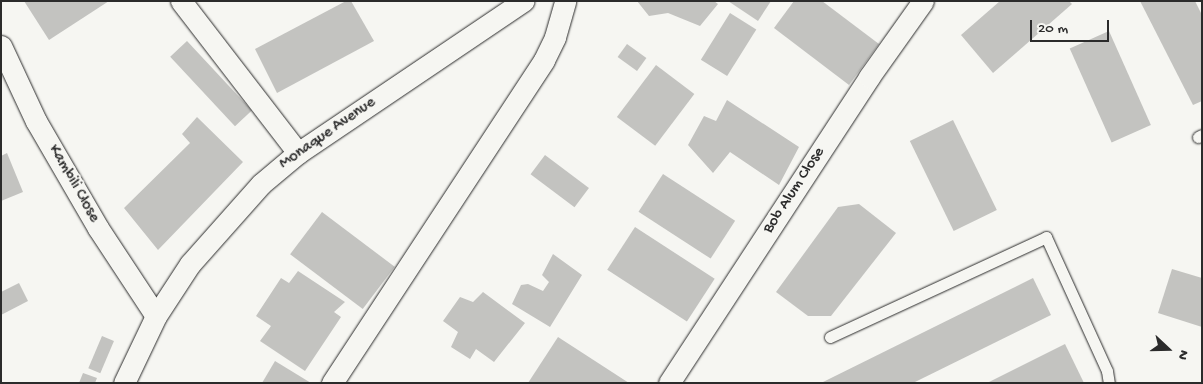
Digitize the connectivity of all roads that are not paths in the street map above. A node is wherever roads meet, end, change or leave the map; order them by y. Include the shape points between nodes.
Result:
1 (181, 1) edge
2 (523, 1) edge
3 (922, 1) edge
4 (560, 3) edge
5 (1, 46) edge
6 (298, 152) junction
7 (156, 316) junction
8 (830, 337) dead end
9 (124, 383) edge
10 (332, 383) edge
11 (668, 383) edge
12 (1109, 383) edge

1 - 6 street
2 - 6 street, Monaque Avenue
3 - 11 street, Bob Alum Close
4 - 10 street via 555,37 544,60
5 - 7 street, Kambili Close via 41,129
6 - 7 street, Monaque Avenue via 229,218 190,264
7 - 9 street, Monaque Avenue
8 - 12 lane via 1046,237 1108,371

